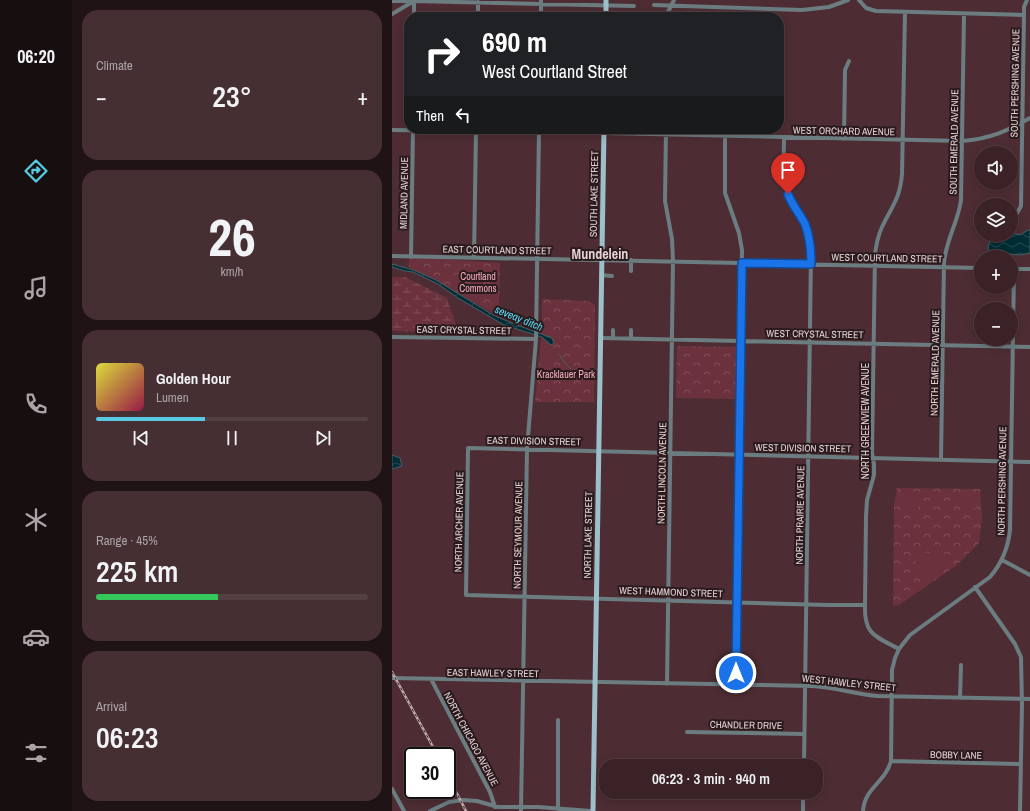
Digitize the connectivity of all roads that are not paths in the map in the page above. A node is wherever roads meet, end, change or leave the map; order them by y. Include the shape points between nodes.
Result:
1 (674, 0) edge
2 (848, 0) edge
3 (859, 0) edge
4 (1028, 0) edge
5 (392, 1) edge
6 (414, 1) junction
7 (478, 2) junction
8 (541, 2) edge
9 (606, 2) edge
10 (634, 6) dead end
11 (654, 6) dead end
12 (670, 7) junction
13 (414, 12) edge
14 (478, 12) edge
15 (668, 12) edge
16 (905, 12) junction
17 (392, 14) edge
18 (964, 14) junction
19 (1024, 15) junction
20 (849, 61) dead end
21 (1030, 118) edge
22 (1022, 122) junction
23 (392, 130) edge
24 (404, 130) edge
25 (413, 134) edge
26 (476, 134) edge
27 (539, 134) edge
28 (604, 134) edge
29 (650, 134) edge
30 (666, 135) junction
31 (725, 136) junction
32 (784, 138) junction
33 (844, 139) junction
34 (903, 140) junction
35 (962, 141) junction
36 (1018, 210) edge
37 (392, 256) edge
38 (411, 257) junction
39 (474, 258) junction
40 (537, 259) junction
41 (602, 260) junction
42 (631, 260) junction
43 (673, 261) junction
44 (742, 263) junction
45 (811, 264) junction
46 (874, 266) junction
47 (944, 267) junction
48 (974, 268) edge
49 (1018, 269) edge
50 (1030, 269) edge
51 (631, 271) dead end
52 (601, 275) junction
53 (612, 276) dead end
54 (613, 330) dead end
55 (631, 330) dead end
56 (392, 337) edge
57 (600, 338) junction
58 (613, 338) junction
59 (631, 338) junction
60 (536, 339) junction
61 (673, 339) junction
62 (741, 340) junction
63 (810, 342) junction
64 (873, 343) junction
65 (943, 345) junction
66 (974, 345) edge
67 (1013, 346) joint
68 (1030, 347) edge
69 (468, 448) joint
70 (527, 449) junction
71 (599, 451) junction
72 (670, 453) junction
73 (739, 455) junction
74 (809, 457) junction
75 (873, 458) junction
76 (941, 459) junction
77 (1011, 461) junction
78 (1030, 462) edge
79 (1002, 560) junction
80 (1030, 575) edge
81 (975, 587) junction
82 (466, 595) joint
83 (525, 596) junction
84 (596, 598) junction
85 (668, 600) junction
86 (737, 602) junction
87 (806, 604) junction
88 (865, 605) junction
89 (899, 649) junction
90 (961, 665) dead end
91 (392, 678) edge
92 (431, 679) junction
93 (523, 681) junction
94 (594, 683) junction
95 (666, 684) junction
96 (736, 685) junction
97 (805, 686) junction
98 (891, 696) junction
99 (960, 698) junction
100 (1021, 699) junction
101 (1030, 699) edge
102 (558, 720) dead end
103 (687, 732) dead end
104 (804, 734) junction
105 (804, 759) edge
106 (891, 761) junction
107 (1021, 764) junction
108 (392, 788) edge
109 (803, 799) edge
110 (495, 807) junction
111 (521, 809) edge
112 (558, 810) edge
113 (404, 811) edge
114 (430, 811) edge
115 (592, 811) edge
116 (803, 811) edge
117 (863, 811) edge
118 (1020, 811) edge

1 - 12 street
2 - 12 street via 829,7 808,9
3 - 16 street via 870,10
4 - 19 street, SOUTH PERSHING AVENUE via 1024,7
5 - 6 street
6 - 7 street
6 - 13 street
6 - 17 street
7 - 8 street
7 - 14 street
8 - 9 street
9 - 10 street
11 - 12 street
12 - 15 street
16 - 18 street
16 - 34 street, NORTH GREENVIEW AVENUE
18 - 19 street
18 - 35 street, SOUTH EMERALD AVENUE
19 - 22 street, SOUTH PERSHING AVENUE
20 - 33 street via 845,70
21 - 22 street, WEST ORCHARD AVENUE
22 - 35 street, WEST ORCHARD AVENUE via 990,137
22 - 36 street, SOUTH PERSHING AVENUE
23 - 24 street, WEST ORCHARD AVENUE
25 - 38 street, MIDLAND AVENUE
26 - 39 street
27 - 40 street, NORTH SEYMOUR AVENUE
28 - 41 main road, SOUTH LAKE STREET
29 - 30 street, WEST ORCHARD AVENUE
30 - 31 street, WEST ORCHARD AVENUE
30 - 43 street, NORTH LINCOLN AVENUE via 665,201
31 - 32 street, WEST ORCHARD AVENUE
31 - 44 street via 725,193 739,233
32 - 33 street, WEST ORCHARD AVENUE
32 - 45 street, NORTH PRAIRIE AVENUE via 783,168 786,186 807,231
33 - 34 street, WEST ORCHARD AVENUE
34 - 35 street, WEST ORCHARD AVENUE
34 - 46 street, NORTH GREENVIEW AVENUE via 901,186 879,236
35 - 47 street, SOUTH EMERALD AVENUE via 961,200 958,215 948,238
37 - 38 street, EAST COURTLAND STREET
38 - 39 street, EAST COURTLAND STREET
39 - 40 street, EAST COURTLAND STREET
40 - 41 street, EAST COURTLAND STREET
40 - 60 street, NORTH SEYMOUR AVENUE
41 - 42 street, WEST COURTLAND STREET
41 - 52 main road, NORTH LAKE STREET
42 - 43 street, WEST COURTLAND STREET
42 - 51 street
43 - 44 street, WEST COURTLAND STREET
43 - 61 street, NORTH LINCOLN AVENUE
44 - 45 street, WEST COURTLAND STREET
44 - 62 street
45 - 46 street, WEST COURTLAND STREET
45 - 63 street, NORTH PRAIRIE AVENUE
46 - 47 street, WEST COURTLAND STREET
46 - 64 street, NORTH GREENVIEW AVENUE
47 - 48 street, WEST COURTLAND STREET
47 - 65 street, NORTH EMERALD AVENUE
49 - 50 street
52 - 53 street
52 - 57 main road, NORTH LAKE STREET
54 - 58 street
55 - 59 street
56 - 60 street, EAST CRYSTAL STREET
57 - 58 street, WEST CRYSTAL STREET
57 - 71 main road, NORTH LAKE STREET
58 - 59 street, WEST CRYSTAL STREET
59 - 61 street, WEST CRYSTAL STREET
60 - 70 street, NORTH SEYMOUR AVENUE
61 - 62 street, WEST CRYSTAL STREET
61 - 72 street, NORTH LINCOLN AVENUE
62 - 63 street, WEST CRYSTAL STREET
62 - 73 street
63 - 64 street, WEST CRYSTAL STREET
63 - 74 street, NORTH PRAIRIE AVENUE
64 - 65 street, WEST CRYSTAL STREET
64 - 75 street, NORTH GREENVIEW AVENUE
65 - 66 street, WEST CRYSTAL STREET
65 - 76 street, NORTH EMERALD AVENUE
67 - 68 street, WEST CRYSTAL STREET
67 - 77 street, NORTH PERSHING AVENUE
69 - 70 street, EAST DIVISION STREET
69 - 82 street, NORTH ARCHER AVENUE
70 - 71 street, EAST DIVISION STREET
70 - 83 street, NORTH SEYMOUR AVENUE
71 - 72 street, WEST DIVISION STREET
71 - 84 main road, NORTH LAKE STREET
72 - 73 street, WEST DIVISION STREET
72 - 85 street, NORTH LINCOLN AVENUE
73 - 74 street, WEST DIVISION STREET
73 - 86 street
74 - 75 street, WEST DIVISION STREET
74 - 87 street, NORTH PRAIRIE AVENUE
75 - 76 street, WEST DIVISION STREET
75 - 88 street, NORTH GREENVIEW AVENUE via 874,475 866,511
76 - 77 street, WEST DIVISION STREET
77 - 78 street, WEST DIVISION STREET
77 - 79 street, NORTH PERSHING AVENUE via 1009,540
79 - 80 street
79 - 81 street, NORTH PERSHING AVENUE via 990,577
81 - 89 street via 917,628
81 - 100 street via 1015,644 1021,658
82 - 83 street, WEST HAMMOND STREET
83 - 84 street, WEST HAMMOND STREET
83 - 93 street, NORTH SEYMOUR AVENUE
84 - 85 street, WEST HAMMOND STREET
84 - 94 main road, NORTH LAKE STREET
85 - 86 street, WEST HAMMOND STREET
85 - 95 street, NORTH LINCOLN AVENUE
86 - 87 street, WEST HAMMOND STREET
86 - 96 street
87 - 88 street, WEST HAMMOND STREET
87 - 97 street, NORTH PRAIRIE AVENUE
88 - 89 street, NORTH GREENVIEW AVENUE via 865,620 869,630
89 - 98 street via 892,670
90 - 99 street
91 - 92 street, EAST HAWLEY STREET
92 - 93 street, EAST HAWLEY STREET
92 - 110 street, NORTH CHICAGO AVENUE via 490,792
93 - 94 street, EAST HAWLEY STREET
93 - 111 street, NORTH SEYMOUR AVENUE
94 - 95 street, WEST HAWLEY STREET
94 - 115 main road, NORTH LAKE STREET
95 - 96 street, WEST HAWLEY STREET
96 - 97 street, WEST HAWLEY STREET
97 - 98 street, WEST HAWLEY STREET via 824,686 868,695
97 - 104 street, NORTH PRAIRIE AVENUE
98 - 99 street, WEST HAWLEY STREET
98 - 106 street
99 - 100 street, WEST HAWLEY STREET
100 - 101 street, WEST HAWLEY STREET
100 - 107 street
102 - 112 street
103 - 104 street, CHANDLER DRIVE
104 - 105 street, NORTH PRAIRIE AVENUE
106 - 107 street, BOBBY LANE
106 - 117 street via 886,775 866,798
107 - 118 street
108 - 113 street
109 - 116 street
110 - 111 street
110 - 114 street via 477,801 463,800 449,802
111 - 112 street via 538,806
112 - 115 street

